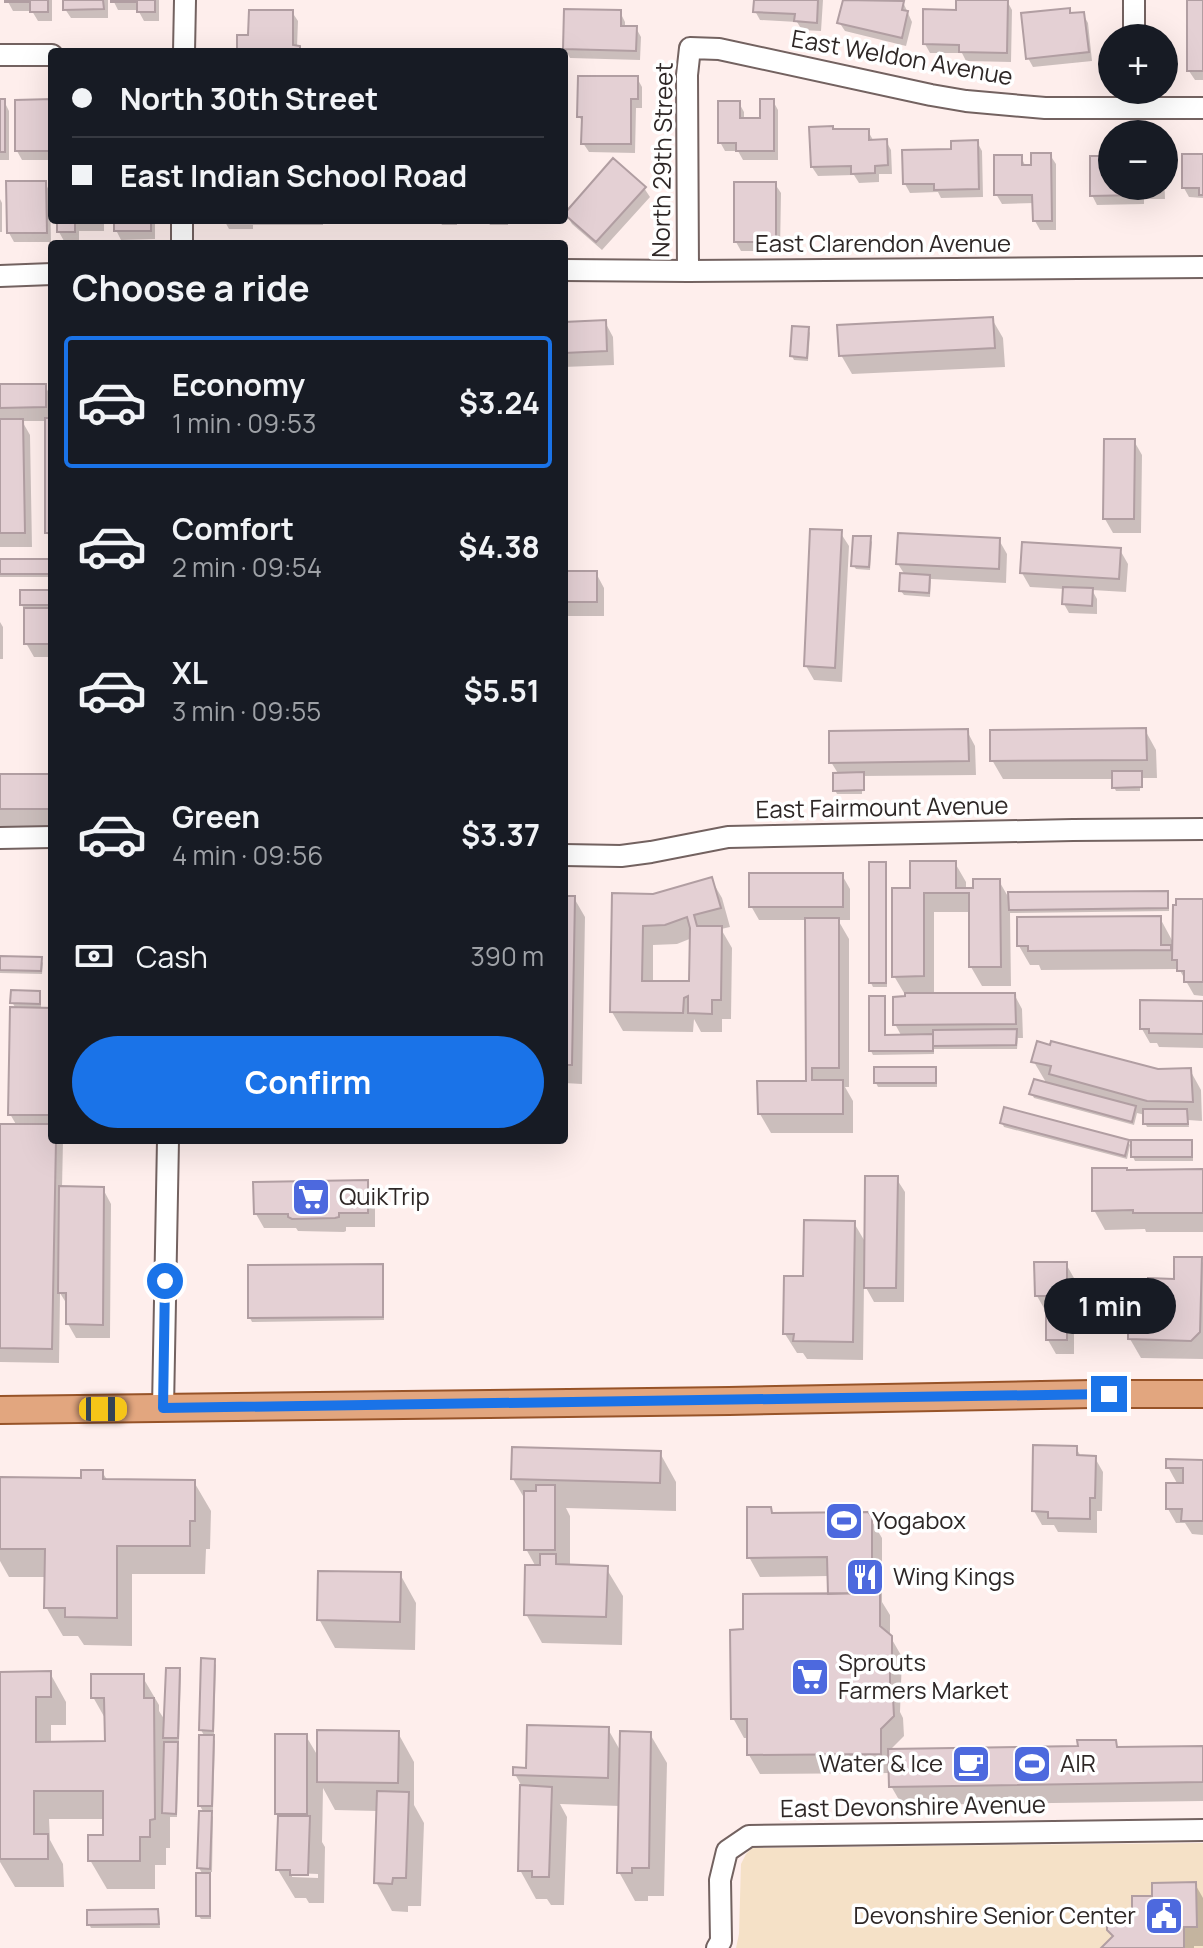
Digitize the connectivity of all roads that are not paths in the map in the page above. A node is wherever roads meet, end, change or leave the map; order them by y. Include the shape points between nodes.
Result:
1 (185, 0) edge
2 (1134, 0) edge
3 (1134, 24) edge
4 (184, 48) edge
5 (690, 48) joint
6 (0, 55) edge
7 (48, 55) edge
8 (1098, 103) edge
9 (1172, 104) edge
10 (1203, 108) edge
11 (1203, 267) edge
12 (568, 270) edge
13 (688, 271) junction
14 (48, 274) edge
15 (0, 276) edge
16 (1203, 829) edge
17 (48, 837) edge
18 (0, 838) edge
19 (568, 855) edge
20 (168, 1144) edge
21 (1203, 1394) edge
22 (163, 1408) junction
23 (0, 1410) edge
24 (1203, 1830) edge
25 (717, 1948) edge

1 - 4 street
2 - 3 street
5 - 8 street, East Weldon Avenue via 719,49 966,101 1045,108
5 - 13 street, North 29th Street
6 - 7 street
9 - 10 street, East Weldon Avenue
11 - 13 street, East Clarendon Avenue
12 - 13 street, East Clarendon Avenue
14 - 15 street
16 - 19 street, East Fairmount Avenue via 728,837 621,856
17 - 18 street
20 - 22 street
21 - 22 main road
22 - 23 main road
24 - 25 street, East Devonshire Avenue via 749,1836 727,1851

